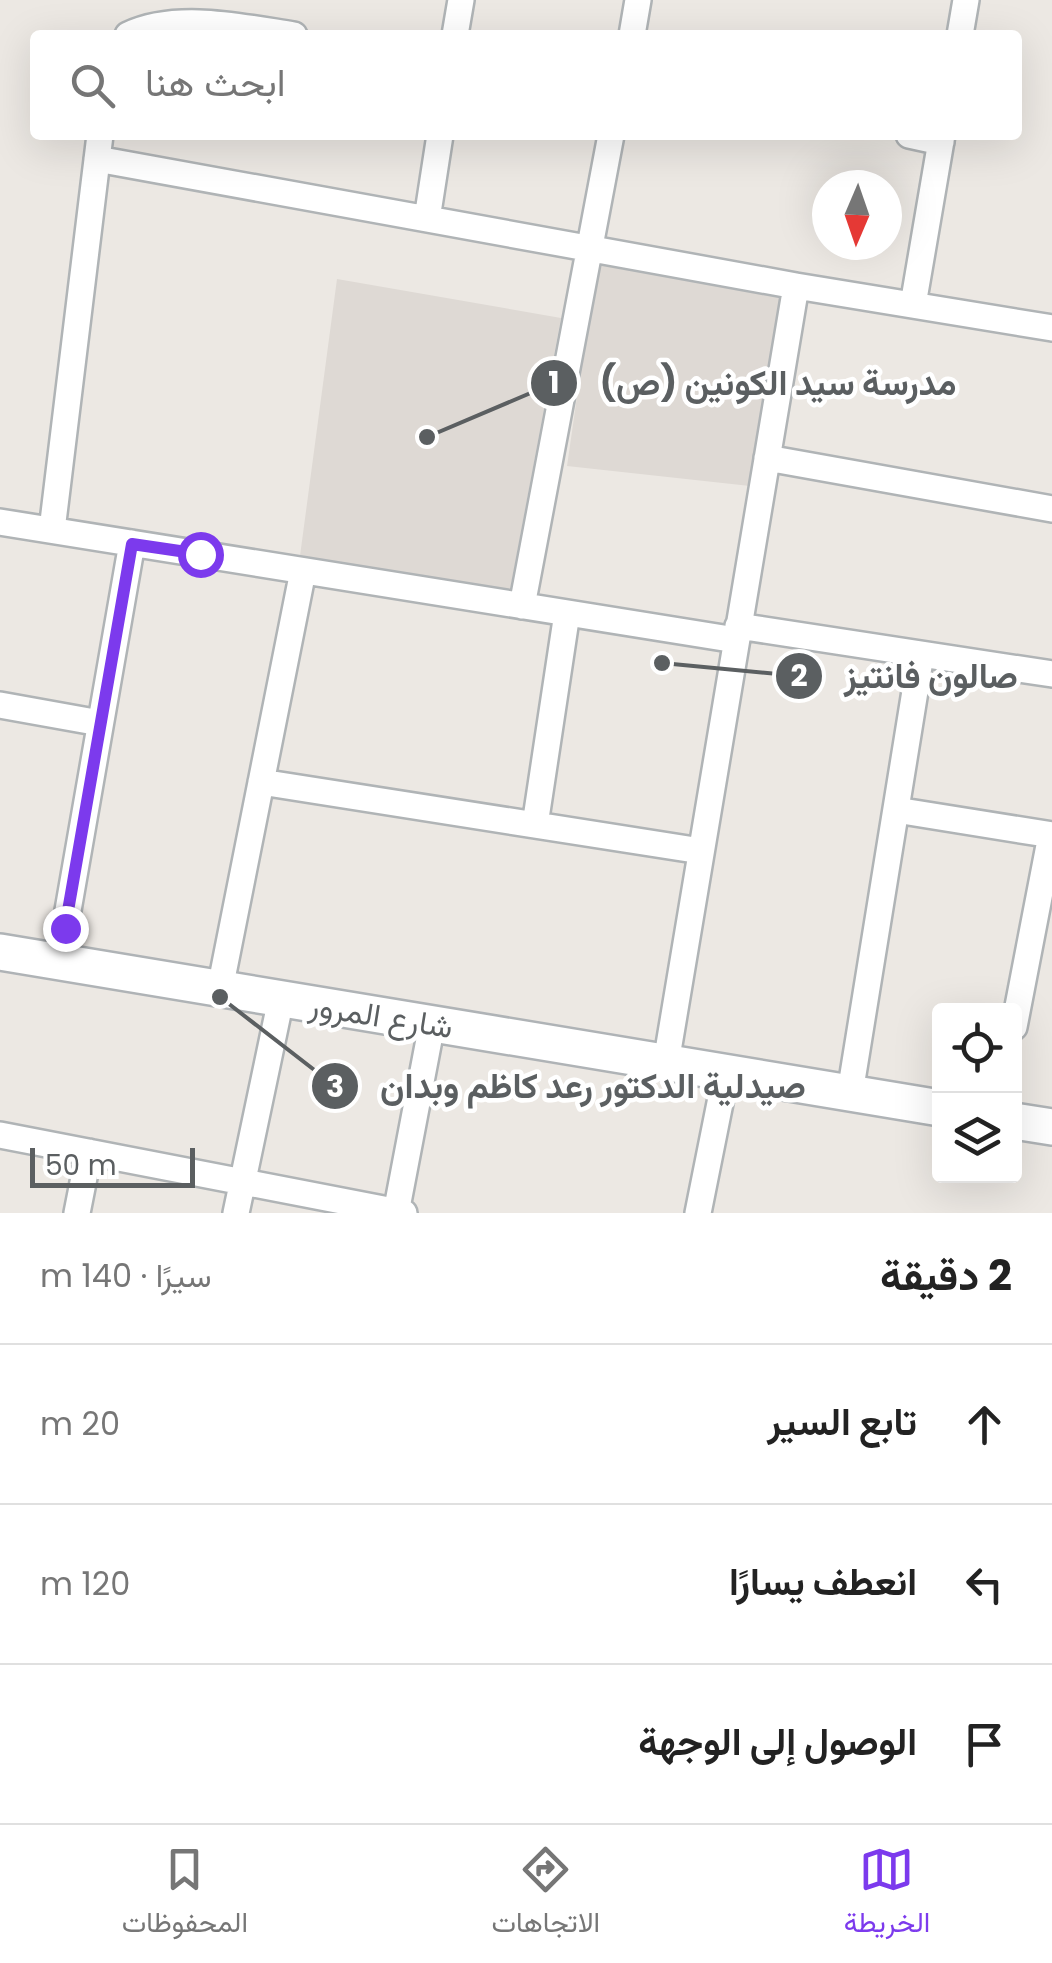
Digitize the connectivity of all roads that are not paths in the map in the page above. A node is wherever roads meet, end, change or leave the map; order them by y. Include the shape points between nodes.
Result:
1 (461, 0) edge
2 (638, 0) edge
3 (966, 0) edge
4 (138, 30) edge
5 (264, 30) edge
6 (456, 30) edge
7 (633, 30) edge
8 (961, 30) edge
9 (439, 140) edge
10 (611, 140) edge
11 (942, 140) edge
12 (98, 147) edge
13 (427, 219) junction
14 (588, 248) junction
15 (796, 286) junction
16 (913, 305) junction
17 (1052, 328) edge
18 (767, 458) junction
19 (1052, 510) edge
20 (0, 522) edge
21 (52, 530) junction
22 (132, 544) junction
23 (303, 571) junction
24 (522, 606) junction
25 (567, 613) junction
26 (737, 633) junction
27 (921, 654) junction
28 (1052, 674) edge
29 (0, 705) edge
30 (100, 723) junction
31 (261, 782) junction
32 (896, 810) junction
33 (535, 825) junction
34 (1051, 835) edge
35 (701, 851) junction
36 (0, 952) edge
37 (59, 962) junction
38 (220, 989) junction
39 (282, 999) junction
40 (1019, 1003) edge
41 (432, 1024) junction
42 (666, 1063) junction
43 (726, 1073) junction
44 (850, 1094) junction
45 (932, 1107) edge
46 (1022, 1122) edge
47 (1052, 1127) edge
48 (0, 1135) edge
49 (90, 1152) junction
50 (242, 1182) junction
51 (399, 1212) edge
52 (77, 1213) edge
53 (236, 1213) edge
54 (698, 1213) edge

1 - 6 street
2 - 7 street
3 - 8 street
4 - 5 street
9 - 13 street
10 - 14 street
11 - 16 street
12 - 13 street
12 - 21 street
13 - 14 street
14 - 15 street
14 - 24 street
15 - 16 street
15 - 18 street
16 - 17 street
18 - 19 street
18 - 26 street
20 - 21 street
21 - 22 street
22 - 23 street
22 - 30 street
23 - 24 street
23 - 31 street
24 - 25 street
25 - 26 street
25 - 33 street
26 - 27 street
26 - 35 street
27 - 28 street
27 - 32 street
29 - 30 street
30 - 37 street
31 - 33 street
31 - 38 street
32 - 34 street
32 - 44 street
33 - 35 street
34 - 40 street
35 - 42 street
36 - 37 street, شارع المرور
37 - 38 street, شارع المرور
38 - 39 street, شارع المرور
39 - 41 street, شارع المرور
39 - 50 street
41 - 42 street, شارع المرور
41 - 51 street
42 - 43 street, شارع المرور
43 - 44 street, شارع المرور
43 - 54 street
44 - 45 street, شارع المرور
46 - 47 street
48 - 49 street
49 - 50 street
49 - 52 street
50 - 51 street
50 - 53 street

